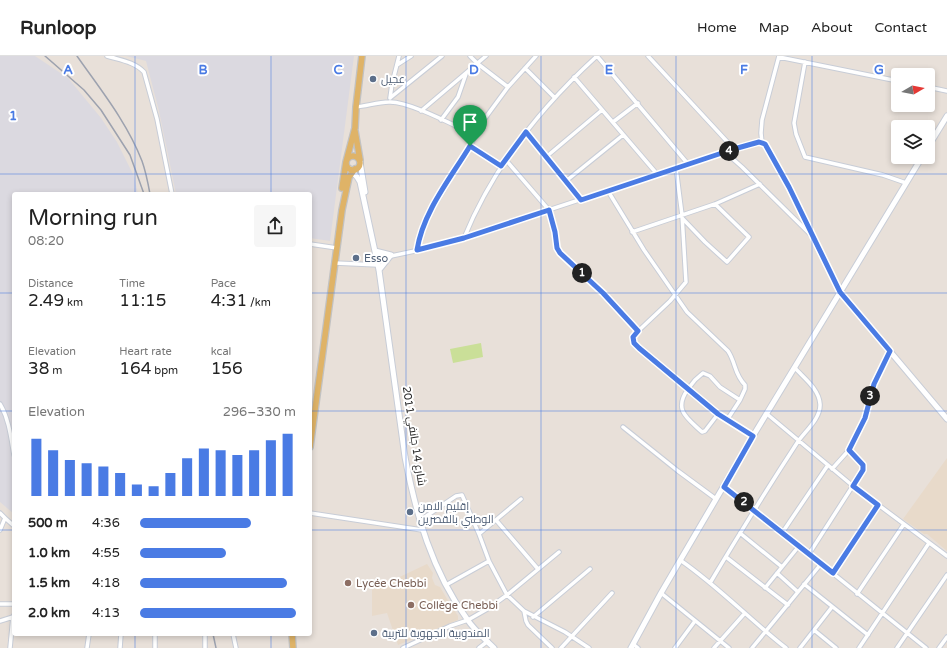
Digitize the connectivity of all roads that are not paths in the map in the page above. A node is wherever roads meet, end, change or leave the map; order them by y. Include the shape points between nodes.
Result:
1 (107, 56) edge
2 (362, 56) edge
3 (399, 56) edge
4 (410, 56) edge
5 (442, 56) edge
6 (470, 56) edge
7 (486, 56) edge
8 (536, 56) edge
9 (597, 56) edge
10 (648, 56) edge
11 (779, 56) edge
12 (805, 62) junction
13 (397, 64) junction
14 (478, 64) junction
15 (525, 68) junction
16 (466, 73) junction
17 (574, 77) junction
18 (891, 80) edge
19 (508, 87) junction
20 (935, 88) edge
21 (947, 91) edge
22 (555, 98) junction
23 (390, 100) junction
24 (638, 103) junction
25 (356, 107) junction
26 (602, 110) junction
27 (420, 111) junction
28 (947, 116) edge
29 (441, 120) junction
30 (613, 122) junction
31 (355, 128) junction
32 (526, 132) junction
33 (475, 135) junction
34 (623, 135) junction
35 (935, 136) edge
36 (762, 143) junction
37 (470, 146) junction
38 (734, 149) junction
39 (725, 152) junction
40 (546, 157) junction
41 (505, 160) junction
42 (346, 162) junction
43 (360, 162) junction
44 (688, 164) junction
45 (918, 164) edge
46 (501, 166) junction
47 (676, 168) junction
48 (353, 170) junction
49 (657, 174) junction
50 (566, 182) junction
51 (760, 184) junction
52 (906, 184) junction
53 (608, 191) junction
54 (172, 192) edge
55 (581, 200) junction
56 (715, 204) junction
57 (366, 207) junction
58 (342, 210) junction
59 (549, 210) junction
60 (682, 217) junction
61 (632, 232) junction
62 (464, 238) junction
63 (814, 238) junction
64 (312, 244) edge
65 (337, 248) junction
66 (417, 250) junction
67 (375, 251) junction
68 (391, 255) junction
69 (377, 259) junction
70 (335, 264) junction
71 (378, 267) junction
72 (840, 292) junction
73 (676, 294) junction
74 (638, 331) junction
75 (890, 351) junction
76 (795, 368) junction
77 (688, 389) junction
78 (740, 400) junction
79 (0, 404) edge
80 (718, 414) junction
81 (767, 414) junction
82 (947, 419) edge
83 (727, 420) junction
84 (623, 427) dead end
85 (312, 432) edge
86 (753, 436) junction
87 (798, 441) junction
88 (12, 444) edge
89 (849, 450) junction
90 (828, 466) junction
91 (832, 469) junction
92 (853, 486) junction
93 (724, 487) junction
94 (716, 499) junction
95 (521, 500) dead end
96 (878, 505) junction
97 (754, 510) junction
98 (0, 513) edge
99 (312, 513) edge
100 (5, 518) junction
101 (496, 520) junction
102 (419, 521) junction
103 (12, 524) edge
104 (904, 524) junction
105 (0, 530) edge
106 (422, 530) junction
107 (740, 533) junction
108 (782, 533) junction
109 (480, 534) junction
110 (929, 543) junction
111 (799, 546) junction
112 (559, 552) dead end
113 (809, 554) junction
114 (947, 556) edge
115 (726, 557) junction
116 (680, 560) junction
117 (489, 561) junction
118 (821, 564) junction
119 (782, 567) junction
120 (538, 569) junction
121 (590, 569) dead end
122 (777, 573) junction
123 (833, 573) junction
124 (947, 575) edge
125 (710, 583) junction
126 (804, 584) junction
127 (446, 585) junction
128 (765, 588) junction
129 (798, 592) junction
130 (612, 593) dead end
131 (661, 594) junction
132 (857, 594) junction
133 (507, 595) junction
134 (0, 604) edge
135 (12, 604) edge
136 (788, 605) junction
137 (832, 607) junction
138 (524, 611) junction
139 (745, 613) junction
140 (882, 614) junction
141 (12, 616) edge
142 (533, 617) junction
143 (468, 620) junction
144 (0, 621) edge
145 (695, 621) junction
146 (12, 627) edge
147 (814, 630) junction
148 (766, 632) junction
149 (907, 633) junction
150 (868, 635) junction
151 (89, 636) edge
152 (121, 636) edge
153 (155, 636) edge
154 (204, 636) edge
155 (233, 636) edge
156 (292, 636) edge
157 (571, 636) junction
158 (947, 637) edge
159 (488, 641) junction
160 (720, 641) junction
161 (413, 643) junction
162 (632, 646) edge
163 (10, 648) edge
164 (87, 648) edge
165 (120, 648) edge
166 (155, 648) edge
167 (205, 648) edge
168 (236, 648) edge
169 (293, 648) edge
170 (403, 648) edge
171 (416, 648) edge
172 (479, 648) edge
173 (494, 648) edge
174 (552, 648) edge
175 (561, 648) edge
176 (589, 648) edge
177 (638, 648) edge
178 (675, 648) edge
179 (714, 648) edge
180 (729, 648) edge
181 (752, 648) edge
182 (786, 648) edge
183 (800, 648) edge
184 (836, 648) edge
185 (859, 648) edge
186 (897, 648) edge
187 (926, 648) edge
188 (939, 648) edge

1 - 54 street via 139,66 144,72 157,119
2 - 25 main road
3 - 13 street
4 - 13 street
5 - 23 street
6 - 14 street
7 - 14 street
8 - 15 street
9 - 17 street
9 - 24 street
10 - 38 street
11 - 12 street
11 - 36 street via 762,120
12 - 18 street
12 - 52 street via 794,123 804,157 883,175
13 - 23 street
14 - 16 street
14 - 19 street
15 - 19 street
15 - 22 street
16 - 27 street
16 - 29 street via 458,97
17 - 22 street
17 - 26 street
19 - 33 street via 491,108
20 - 21 street
22 - 32 street
23 - 25 street
23 - 27 street
24 - 30 street
24 - 44 street
25 - 31 main road
26 - 30 street
26 - 40 street
27 - 29 street
28 - 35 street
29 - 33 street
30 - 34 street
31 - 42 main road
31 - 43 main road, شارع 14 جانفي 2011
32 - 40 street
32 - 41 street
33 - 37 street
34 - 49 street
34 - 50 street
36 - 38 street
36 - 63 street via 765,144 789,187
37 - 46 street
37 - 66 street via 428,216
38 - 39 street
39 - 44 street
39 - 51 street
40 - 50 street
41 - 46 street
41 - 59 street
42 - 43 main road via 352,155
42 - 48 main road via 346,166
42 - 58 main road
43 - 48 main road
43 - 57 street, شارع 14 جانفي 2011
44 - 47 street
45 - 52 street
46 - 62 street via 480,202
47 - 49 street
47 - 60 street
48 - 57 street, شارع 14 جانفي 2011 via 360,182
48 - 58 main road via 347,183
49 - 53 street
50 - 55 street
51 - 56 street
51 - 63 street
52 - 72 street
53 - 55 street
53 - 61 street
55 - 59 street
56 - 60 street
56 - 60 street via 749,236 727,262
57 - 67 street, شارع 14 جانفي 2011
58 - 65 main road
59 - 62 street
59 - 74 street via 560,253
60 - 61 street
60 - 73 street via 686,282
61 - 73 street
62 - 66 street
63 - 72 street
64 - 65 street
65 - 70 main road
66 - 68 street
67 - 68 street
67 - 69 street, شارع 14 جانفي 2011
68 - 69 street
68 - 71 street
69 - 71 street, شارع 14 جانفي 2011
70 - 71 street
70 - 85 main road
71 - 102 street, شارع 14 جانفي 2011 via 405,457
72 - 75 street
72 - 76 street
73 - 74 street
73 - 78 street via 687,312 732,357 739,378 745,385
74 - 77 street via 633,337 634,343
75 - 82 street
75 - 89 street via 874,384 865,418
76 - 81 street
76 - 87 street via 817,392 820,404 819,413
77 - 78 street via 695,380 706,374
77 - 80 street
77 - 80 street via 683,395 682,412 702,432
78 - 83 street
79 - 88 street via 8,423
80 - 83 street
81 - 86 street
81 - 87 street
83 - 86 street
84 - 94 street
86 - 93 street
87 - 90 street
87 - 97 street
89 - 91 street
89 - 92 street via 863,465 863,470
90 - 91 street
90 - 108 street
91 - 92 street
92 - 96 street
92 - 113 street
93 - 94 street
93 - 97 street
94 - 116 street
95 - 101 street
96 - 104 street
96 - 123 street
97 - 107 street
97 - 108 street
98 - 100 street
99 - 106 street
100 - 103 street
100 - 105 street
101 - 109 street
101 - 120 street
102 - 106 street, شارع 14 جانفي 2011
102 - 109 street via 461,494
104 - 110 street
104 - 132 street
106 - 127 street, شارع 14 جانفي 2011
107 - 115 street
107 - 119 street
108 - 111 street
109 - 117 street
110 - 114 street
110 - 140 street
111 - 113 street
111 - 119 street
112 - 120 street
113 - 118 street
115 - 125 street
115 - 128 street
116 - 125 street
116 - 131 street
117 - 127 street
117 - 133 street
118 - 123 street
118 - 126 street
119 - 122 street
120 - 133 street
121 - 142 street
122 - 128 street
122 - 129 street
123 - 132 street
124 - 149 street
125 - 139 street
126 - 129 street
126 - 137 street
127 - 143 street, شارع 14 جانفي 2011
128 - 136 street
129 - 136 street
130 - 157 street
131 - 145 street
131 - 162 street
132 - 140 street
133 - 138 street
133 - 143 street
134 - 135 street
136 - 148 street
137 - 147 street
137 - 150 street
138 - 142 street
138 - 174 street via 528,625
139 - 148 street
139 - 160 street
140 - 149 street
140 - 150 street
141 - 144 street
142 - 157 street
143 - 159 street, شارع 14 جانفي 2011
143 - 161 street
145 - 160 street
145 - 178 street
146 - 163 street
147 - 183 street
147 - 184 street
148 - 181 street
148 - 182 street
149 - 186 street
149 - 187 street
150 - 185 street
151 - 164 street
152 - 165 street
153 - 166 street
154 - 167 street
155 - 168 street
156 - 169 main road
157 - 175 street
157 - 176 street
158 - 188 street
159 - 172 street
159 - 173 street, شارع 14 جانفي 2011
160 - 179 street
160 - 180 street
161 - 170 street
161 - 171 street
162 - 177 street

